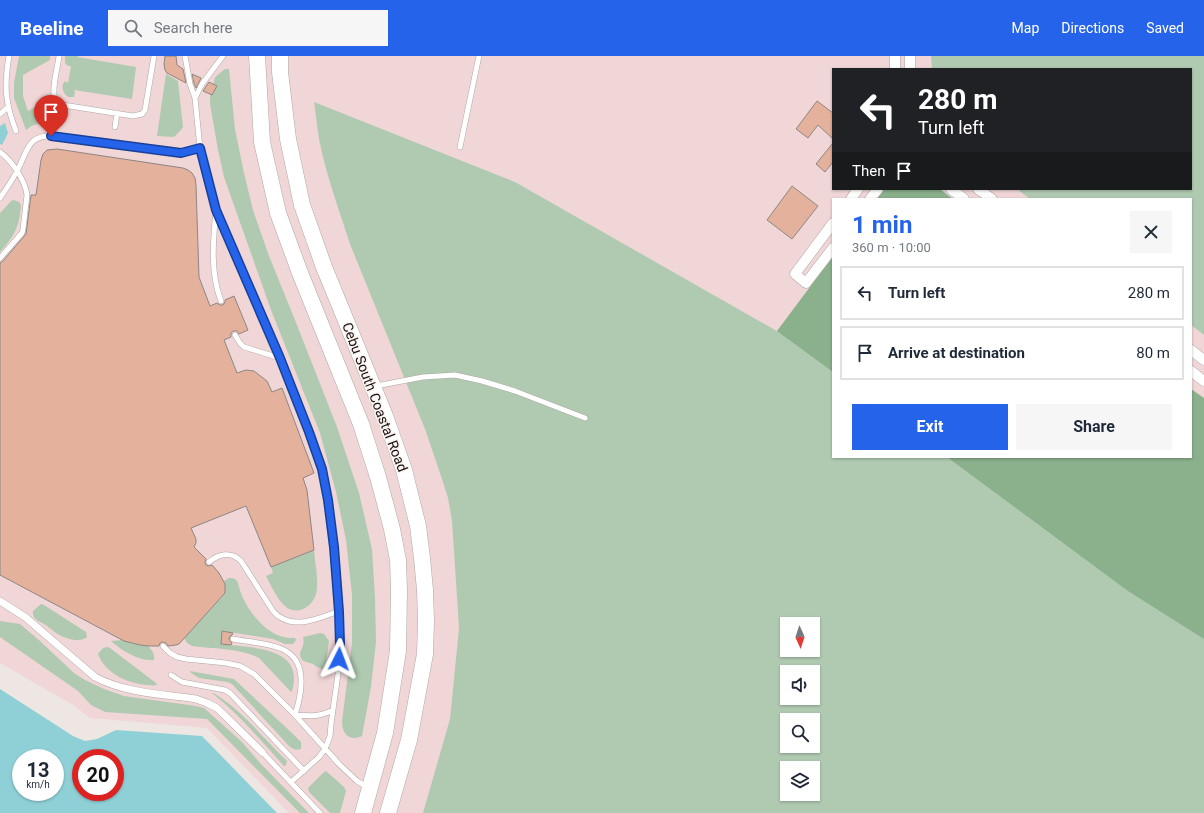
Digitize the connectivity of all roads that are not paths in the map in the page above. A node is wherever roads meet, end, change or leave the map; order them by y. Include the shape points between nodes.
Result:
1 (9, 56) edge
2 (59, 56) edge
3 (154, 56) edge
4 (185, 56) edge
5 (223, 56) edge
6 (257, 56) edge
7 (280, 56) edge
8 (479, 56) edge
9 (894, 56) edge
10 (910, 56) edge
11 (895, 68) edge
12 (910, 68) edge
13 (195, 98) junction
14 (8, 107) junction
15 (117, 113) junction
16 (0, 114) edge
17 (115, 127) dead end
18 (16, 131) dead end
19 (460, 147) dead end
20 (200, 148) junction
21 (0, 152) edge
22 (17, 171) junction
23 (877, 190) edge
24 (952, 190) edge
25 (979, 190) edge
26 (0, 198) edge
27 (871, 198) edge
28 (963, 198) edge
29 (991, 198) edge
30 (216, 210) junction
31 (832, 224) edge
32 (832, 249) edge
33 (0, 258) edge
34 (221, 301) dead end
35 (235, 335) dead end
36 (1192, 351) edge
37 (280, 358) junction
38 (1204, 360) edge
39 (1192, 372) edge
40 (1204, 381) edge
41 (373, 387) junction
42 (585, 418) dead end
43 (209, 562) dead end
44 (0, 601) edge
45 (339, 612) junction
46 (233, 640) dead end
47 (163, 646) dead end
48 (171, 675) dead end
49 (333, 710) junction
50 (295, 715) junction
51 (325, 749) junction
52 (262, 752) joint
53 (304, 770) junction
54 (291, 782) junction
55 (369, 789) junction
56 (320, 813) edge
57 (363, 813) edge
58 (388, 813) edge

1 - 14 lane via 6,80
2 - 15 lane via 54,88 58,103
3 - 15 lane via 145,110 138,116
4 - 13 lane
5 - 13 lane
6 - 55 highway, Cebu South Coastal Road via 262,142 278,213 361,424 378,477 398,560 398,651 385,733
7 - 41 highway, Cebu South Coastal Road via 288,139 302,205 324,267
8 - 19 lane
9 - 11 street
10 - 12 street
13 - 20 lane
14 - 16 lane
14 - 18 lane
15 - 17 lane
20 - 22 lane via 181,153 51,136 34,140 29,145
20 - 30 lane
21 - 22 lane
22 - 26 lane
22 - 33 lane via 27,195 23,229
23 - 27 street
24 - 28 street
25 - 29 street
30 - 34 lane via 213,263
30 - 37 lane
31 - 32 street via 795,274 806,283
35 - 37 lane via 244,347
36 - 38 street
37 - 45 lane via 322,469 332,528
39 - 40 street
41 - 42 lane via 423,376 455,375 515,390
41 - 58 highway, Cebu South Coastal Road via 404,470 418,526 426,621 425,654 412,725
43 - 45 lane via 224,555 236,557 273,611 287,621 301,622
44 - 52 street via 25,617 108,684 207,703 217,708
45 - 49 lane via 340,644
46 - 50 lane via 283,649 297,662 301,680
47 - 50 lane via 170,653 186,660 240,666 254,674
48 - 53 lane via 182,682 230,693
49 - 50 lane via 319,716
49 - 51 lane via 330,736
50 - 51 lane
51 - 53 lane
51 - 55 lane via 357,781
52 - 54 lane
53 - 54 lane
54 - 56 lane
55 - 57 highway, Cebu South Coastal Road

